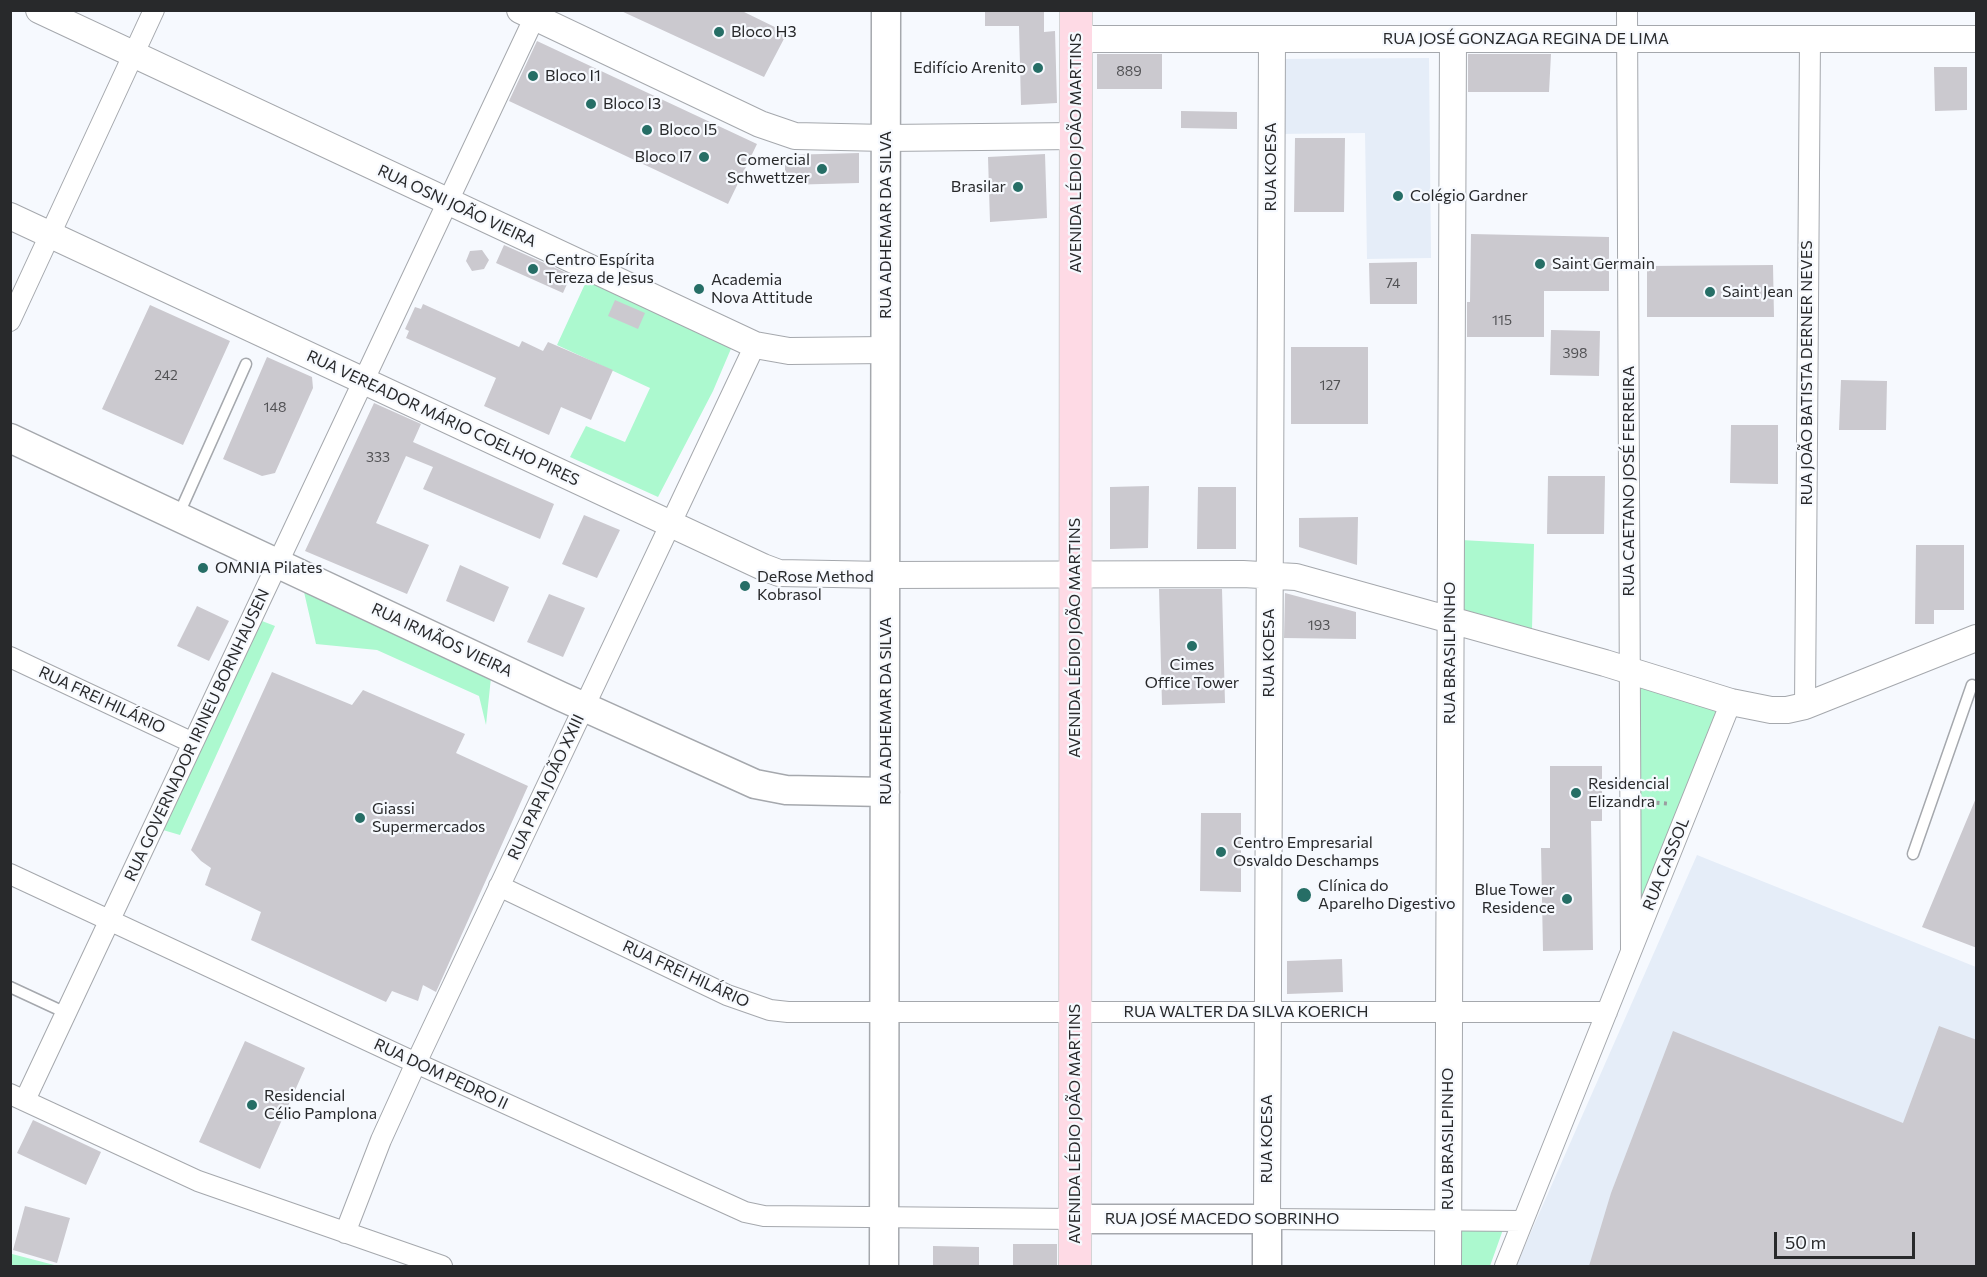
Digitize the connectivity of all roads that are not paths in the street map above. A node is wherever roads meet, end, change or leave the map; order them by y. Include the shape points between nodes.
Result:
1 (39, 10) edge
2 (154, 10) edge
3 (886, 10) edge
4 (1627, 10) edge
5 (531, 13) edge
6 (1076, 25) edge
7 (1272, 39) junction
8 (1453, 39) junction
9 (1628, 39) junction
10 (1810, 39) junction
11 (1977, 39) edge
12 (134, 55) junction
13 (1076, 136) junction
14 (886, 138) junction
15 (448, 202) junction
16 (10, 216) edge
17 (50, 235) junction
18 (10, 321) edge
19 (755, 345) junction
20 (886, 350) junction
21 (246, 364) dead end
22 (364, 381) junction
23 (10, 438) edge
24 (178, 516) junction
25 (670, 524) junction
26 (278, 563) junction
27 (886, 575) junction
28 (1075, 575) junction
29 (1269, 575) junction
30 (1451, 621) junction
31 (1977, 638) edge
32 (10, 657) edge
33 (1630, 670) junction
34 (1972, 685) dead end
35 (1731, 702) junction
36 (1805, 706) junction
37 (584, 707) junction
38 (193, 743) junction
39 (885, 792) junction
40 (1913, 854) dead end
41 (10, 874) edge
42 (500, 886) junction
43 (110, 920) junction
44 (1631, 951) junction
45 (10, 987) edge
46 (1268, 1012) junction
47 (1449, 1012) junction
48 (1607, 1012) junction
49 (66, 1013) junction
50 (885, 1013) junction
51 (1075, 1013) junction
52 (416, 1063) junction
53 (17, 1097) edge
54 (885, 1217) junction
55 (1075, 1218) junction
56 (1267, 1219) junction
57 (1448, 1220) junction
58 (1524, 1221) junction
59 (345, 1233) junction
60 (442, 1266) edge
61 (884, 1266) edge
62 (1075, 1266) edge
63 (1267, 1266) edge
64 (1448, 1266) edge
65 (1505, 1266) edge

1 - 12 street, RUA OSNI JOÃO VIEIRA
2 - 12 street
3 - 14 main road, RUA ADHEMAR DA SILVA
4 - 9 street, RUA CAETANO JOSÉ FERREIRA
5 - 14 street via 778,131 795,136
5 - 15 street, RUA GOVERNADOR IRINEU BORNHAUSEN
6 - 7 street, RUA JOSÉ GONZAGA REGINA DE LIMA
6 - 13 main road, AVENIDA LÉDIO JOÃO MARTINS
7 - 8 street, RUA JOSÉ GONZAGA REGINA DE LIMA
7 - 29 street, RUA KOESA
8 - 9 street, RUA JOSÉ GONZAGA REGINA DE LIMA
8 - 30 street, RUA BRASILPINHO
9 - 10 street, RUA JOSÉ GONZAGA REGINA DE LIMA
9 - 33 street, RUA CAETANO JOSÉ FERREIRA
10 - 11 street, RUA JOSÉ GONZAGA REGINA DE LIMA
10 - 36 street, RUA JOÃO BATISTA DERNER NEVES
12 - 15 street, RUA OSNI JOÃO VIEIRA
12 - 17 street
13 - 14 street
13 - 28 main road, AVENIDA LÉDIO JOÃO MARTINS
14 - 20 main road, RUA ADHEMAR DA SILVA
15 - 19 street, RUA OSNI JOÃO VIEIRA
15 - 22 street, RUA GOVERNADOR IRINEU BORNHAUSEN
16 - 17 street, RUA VEREADOR MÁRIO COELHO PIRES
17 - 18 street
17 - 22 street, RUA VEREADOR MÁRIO COELHO PIRES
19 - 20 street, RUA OSNI JOÃO VIEIRA via 789,351
19 - 25 street, RUA PAPA JOÃO XXIII
20 - 27 main road, RUA ADHEMAR DA SILVA
21 - 24 lane
22 - 25 street, RUA VEREADOR MÁRIO COELHO PIRES
22 - 26 street, RUA GOVERNADOR IRINEU BORNHAUSEN
23 - 24 main road, RUA IRMÃOS VIEIRA
24 - 26 main road, RUA IRMÃOS VIEIRA
25 - 27 street, RUA VEREADOR MÁRIO COELHO PIRES via 779,573
25 - 37 street, RUA PAPA JOÃO XXIII
26 - 37 main road, RUA IRMÃOS VIEIRA
26 - 38 street, RUA GOVERNADOR IRINEU BORNHAUSEN
27 - 28 street, RUA VEREADOR MÁRIO COELHO PIRES
27 - 39 main road, RUA ADHEMAR DA SILVA
28 - 29 street, RUA VEREADOR MÁRIO COELHO PIRES
28 - 51 main road, AVENIDA LÉDIO JOÃO MARTINS
29 - 30 street, RUA VEREADOR MÁRIO COELHO PIRES via 1296,577
29 - 46 street, RUA KOESA
30 - 33 street, RUA VEREADOR MÁRIO COELHO PIRES
30 - 47 street, RUA BRASILPINHO
31 - 36 street
32 - 38 street, RUA FREI HILÁRIO
33 - 35 street, RUA VEREADOR MÁRIO COELHO PIRES
33 - 44 street, RUA CAETANO JOSÉ FERREIRA
34 - 40 lane
35 - 36 street via 1771,710
35 - 44 street, RUA CASSOL
37 - 39 main road, RUA IRMÃOS VIEIRA via 755,784 786,790
37 - 42 street, RUA PAPA JOÃO XXIII
38 - 43 street, RUA GOVERNADOR IRINEU BORNHAUSEN
39 - 50 main road, RUA ADHEMAR DA SILVA
41 - 43 street, RUA DOM PEDRO II
42 - 50 street, RUA FREI HILÁRIO via 750,1004 788,1012
42 - 52 street, RUA PAPA JOÃO XXIII
43 - 49 street, RUA GOVERNADOR IRINEU BORNHAUSEN
43 - 52 street, RUA DOM PEDRO II
44 - 48 street, RUA CASSOL
45 - 49 lane
46 - 47 street, RUA WALTER DA SILVA KOERICH
46 - 51 street, RUA WALTER DA SILVA KOERICH
46 - 56 street, RUA KOESA
47 - 48 street, RUA WALTER DA SILVA KOERICH
47 - 57 street, RUA BRASILPINHO
48 - 58 street, RUA CASSOL
49 - 53 street, RUA GOVERNADOR IRINEU BORNHAUSEN
50 - 51 street, RUA WALTER DA SILVA KOERICH
50 - 54 main road, RUA ADHEMAR DA SILVA
51 - 55 main road, AVENIDA LÉDIO JOÃO MARTINS
52 - 54 street, RUA DOM PEDRO II via 745,1212 764,1216
52 - 59 street, RUA PAPA JOÃO XXIII
53 - 59 street via 198,1181
54 - 55 street, RUA JOSÉ MACEDO SOBRINHO
54 - 61 main road, RUA ADHEMAR DA SILVA
55 - 56 main road, RUA JOSÉ MACEDO SOBRINHO
55 - 62 main road, AVENIDA LÉDIO JOÃO MARTINS
56 - 57 street, RUA JOSÉ MACEDO SOBRINHO
56 - 63 main road, RUA KOESA
57 - 58 street, RUA JOSÉ MACEDO SOBRINHO
57 - 64 street, RUA BRASILPINHO
58 - 65 street, RUA CASSOL
59 - 60 street

